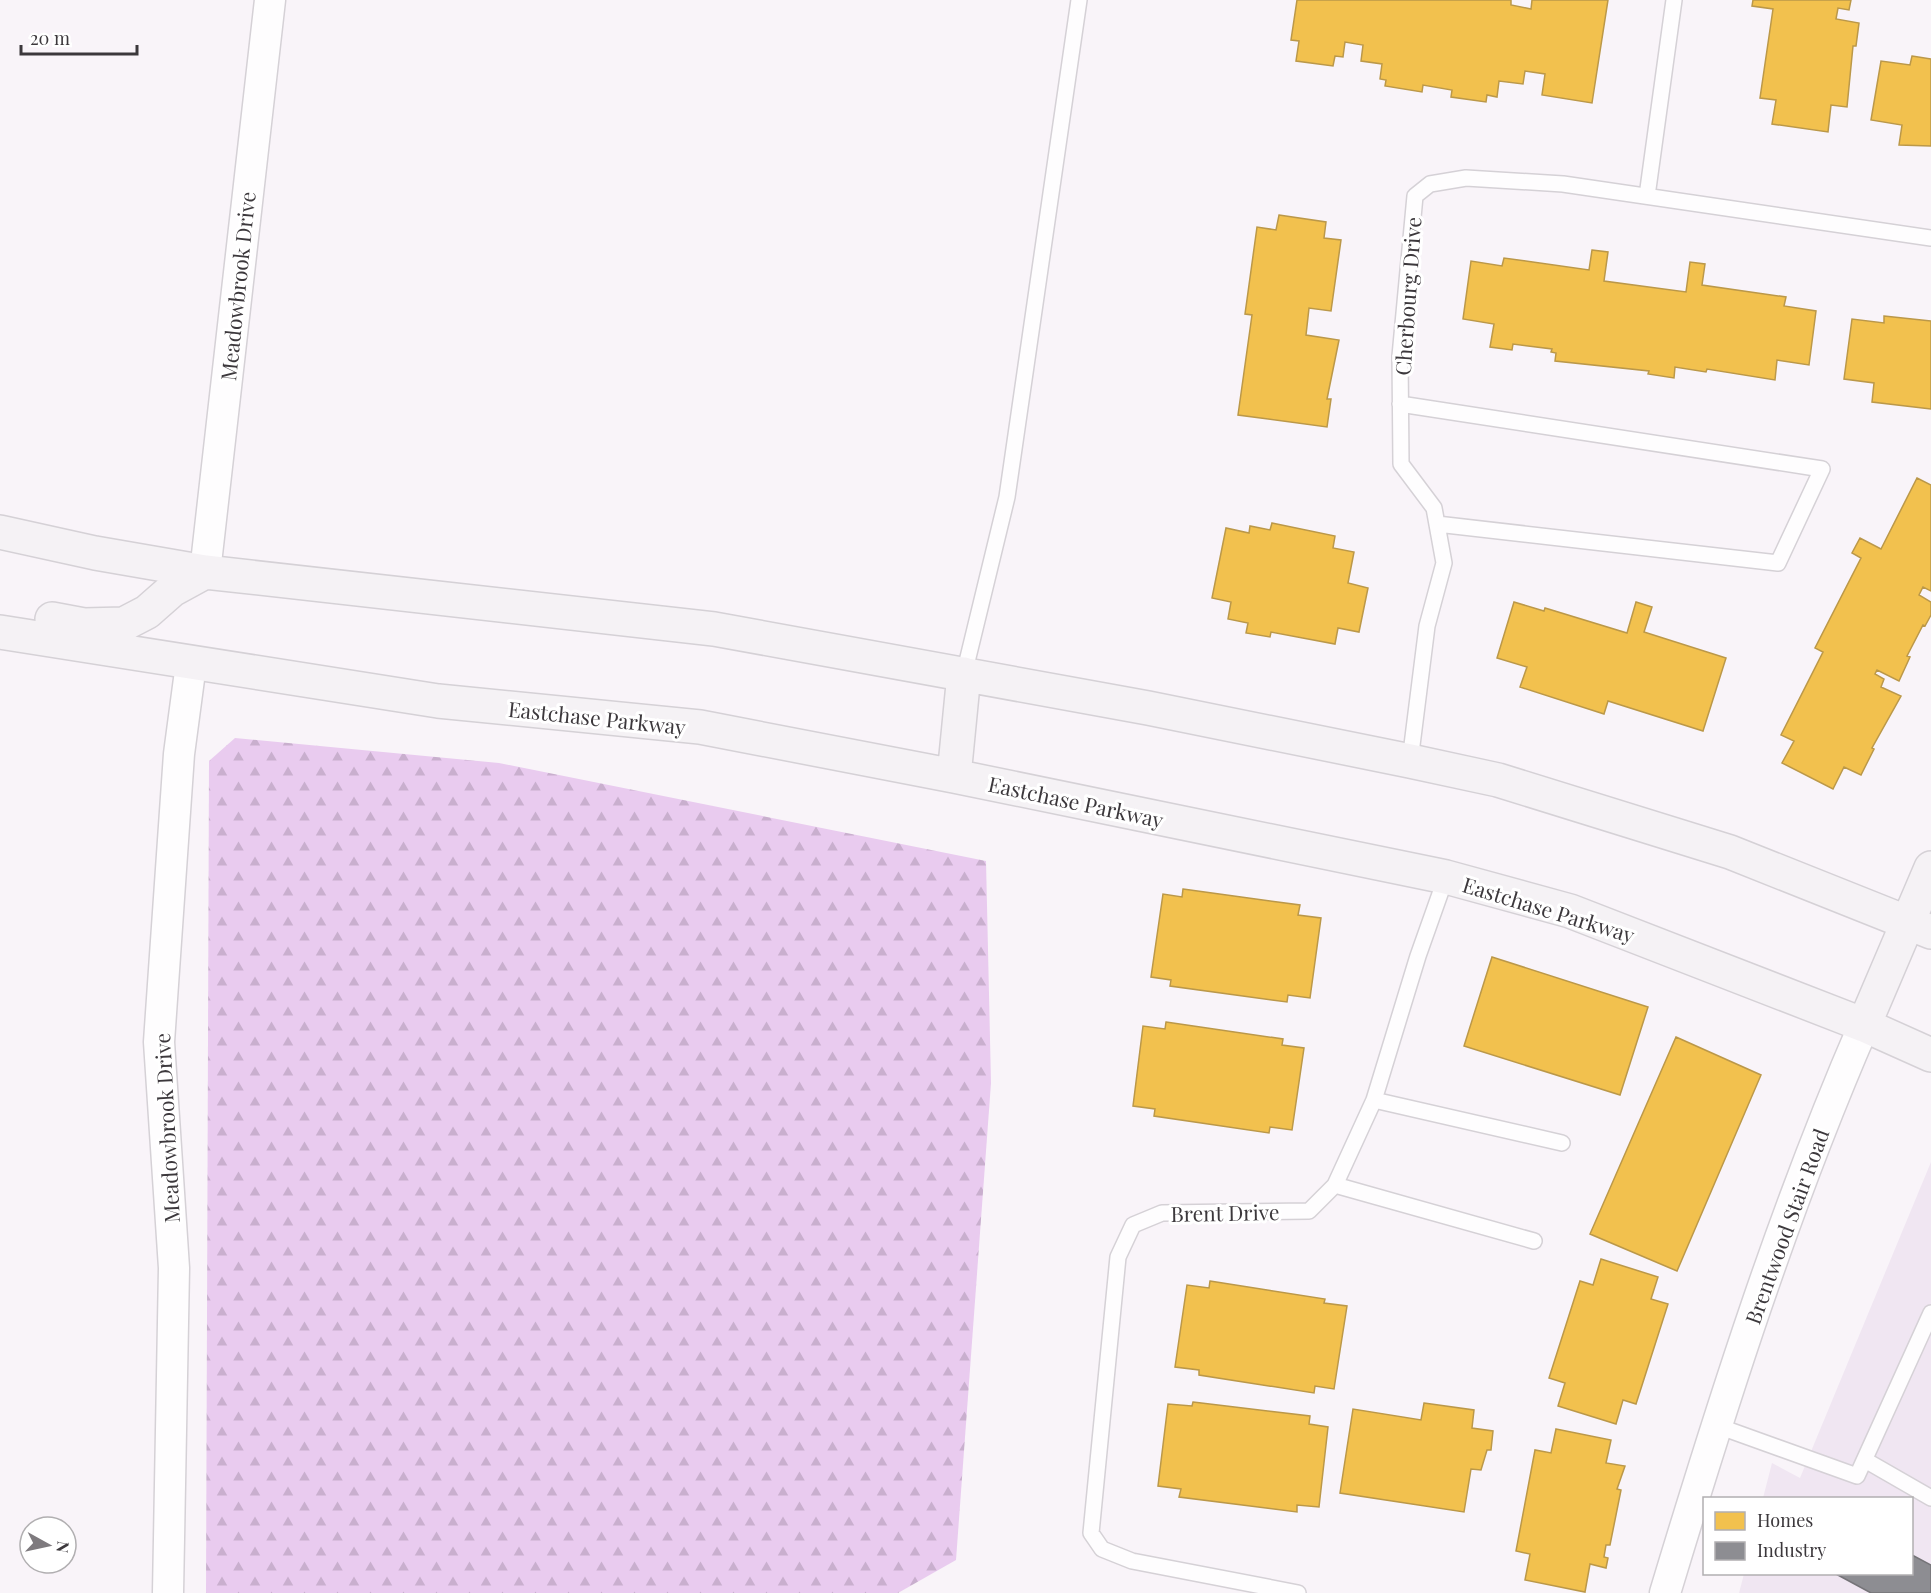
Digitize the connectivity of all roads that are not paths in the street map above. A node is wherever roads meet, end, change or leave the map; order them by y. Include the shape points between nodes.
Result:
1 (270, 0) edge
2 (1079, 0) edge
3 (1674, 0) edge
4 (1647, 196) junction
5 (1931, 238) edge
6 (1400, 404) junction
7 (1437, 524) junction
8 (0, 532) edge
9 (206, 572) junction
10 (0, 610) edge
11 (0, 632) edge
12 (191, 664) junction
13 (964, 674) junction
14 (1410, 761) junction
15 (954, 776) junction
16 (1931, 868) edge
17 (1446, 877) junction
18 (1919, 926) edge
19 (1864, 1025) junction
20 (1931, 1055) edge
21 (1374, 1100) junction
22 (1562, 1143) dead end
23 (1335, 1185) junction
24 (1534, 1240) dead end
25 (1931, 1313) edge
26 (1715, 1425) junction
27 (1865, 1460) junction
28 (1931, 1498) edge
29 (168, 1593) edge
30 (1294, 1593) edge
31 (1665, 1593) edge

1 - 9 street, Meadowbrook Drive
2 - 13 lane via 1006,497
3 - 4 lane
4 - 5 lane, Cherbourg Drive
4 - 6 lane, Cherbourg Drive via 1563,184 1466,178 1430,184 1415,196 1400,356
6 - 7 lane, Cherbourg Drive via 1401,464 1434,508
6 - 7 lane via 1822,469 1778,564
7 - 14 lane, Cherbourg Drive via 1444,563 1427,626
8 - 9 main road
9 - 10 main road via 172,590 147,612 124,624 84,625
9 - 13 main road via 714,629
11 - 12 main road, Eastchase Parkway
12 - 15 main road, Eastchase Parkway via 438,702 700,727
12 - 29 street, Meadowbrook Drive via 179,754 159,1042 174,1268
13 - 14 main road
13 - 15 main road
14 - 18 main road via 1498,780 1730,852
15 - 17 main road, Eastchase Parkway
16 - 18 main road, Brentwood Stair Road
17 - 19 main road, Eastchase Parkway via 1569,911
17 - 21 lane, Brent Drive
18 - 19 main road, Brentwood Stair Road
19 - 20 main road, Eastchase Parkway
19 - 26 street, Brentwood Stair Road via 1816,1136
21 - 22 lane
21 - 23 lane, Brent Drive
23 - 24 lane
23 - 30 lane, Brent Drive via 1309,1211 1162,1212 1133,1225 1118,1257 1091,1533 1102,1548 1132,1561
25 - 27 lane
26 - 27 lane via 1857,1476
26 - 31 street, Brentwood Stair Road
27 - 28 lane

